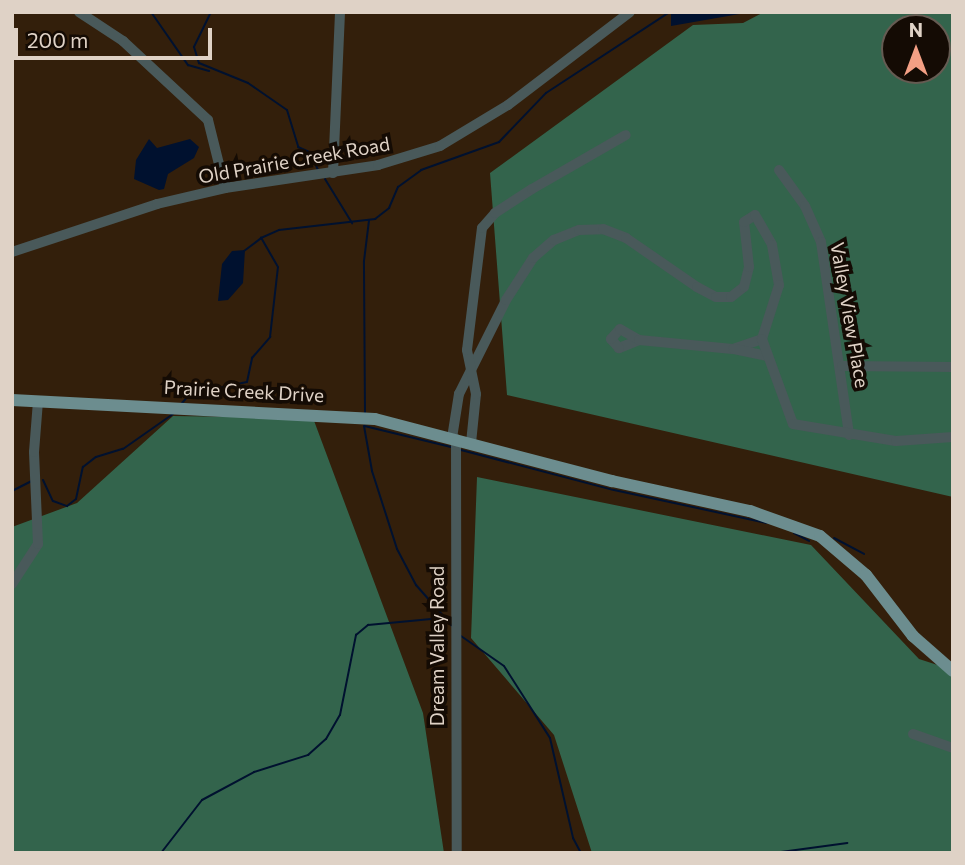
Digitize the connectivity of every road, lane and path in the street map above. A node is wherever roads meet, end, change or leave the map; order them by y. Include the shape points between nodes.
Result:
1 (79, 12) edge
2 (340, 12) edge
3 (630, 12) edge
4 (626, 135) dead end
5 (779, 170) dead end
6 (333, 173) junction
7 (225, 188) junction
8 (12, 252) edge
9 (762, 339) junction
10 (639, 340) dead end
11 (733, 349) junction
12 (767, 356) junction
13 (842, 366) junction
14 (953, 367) edge
15 (471, 377) junction
16 (12, 400) edge
17 (38, 401) junction
18 (849, 435) junction
19 (953, 437) edge
20 (454, 438) junction
21 (471, 443) junction
22 (12, 584) edge
23 (953, 671) edge
24 (913, 734) dead end
25 (953, 748) edge
26 (457, 853) edge

1 - 7 street via 123,41 208,120
2 - 6 street
3 - 6 street, Old Prairie Creek Road via 463,135 409,156
4 - 15 street via 532,189 495,213 482,228 467,351
5 - 13 street, Valley View Place via 806,206 821,242
6 - 7 street, Old Prairie Creek Road
7 - 8 street, Old Prairie Creek Road via 132,211
9 - 11 street
9 - 12 street
9 - 15 street, Dream Valley Road via 779,285 772,245 755,215 744,222 749,267 744,287 731,297 716,297 697,287 626,237 603,229 579,230 554,240 517,278
10 - 11 street
11 - 12 street
12 - 18 street via 793,424
13 - 14 street
13 - 18 street, Valley View Place
15 - 20 street, Dream Valley Road via 459,394
15 - 21 street via 476,394
16 - 17 main road, Prairie Creek Drive
17 - 20 main road, Prairie Creek Drive via 329,414 401,424
17 - 22 street via 34,452 37,544
18 - 19 street via 896,442
20 - 21 main road, Prairie Creek Drive
20 - 26 street, Dream Valley Road
21 - 23 main road, Prairie Creek Drive via 612,481 750,511 820,536 866,575 913,635
24 - 25 street

